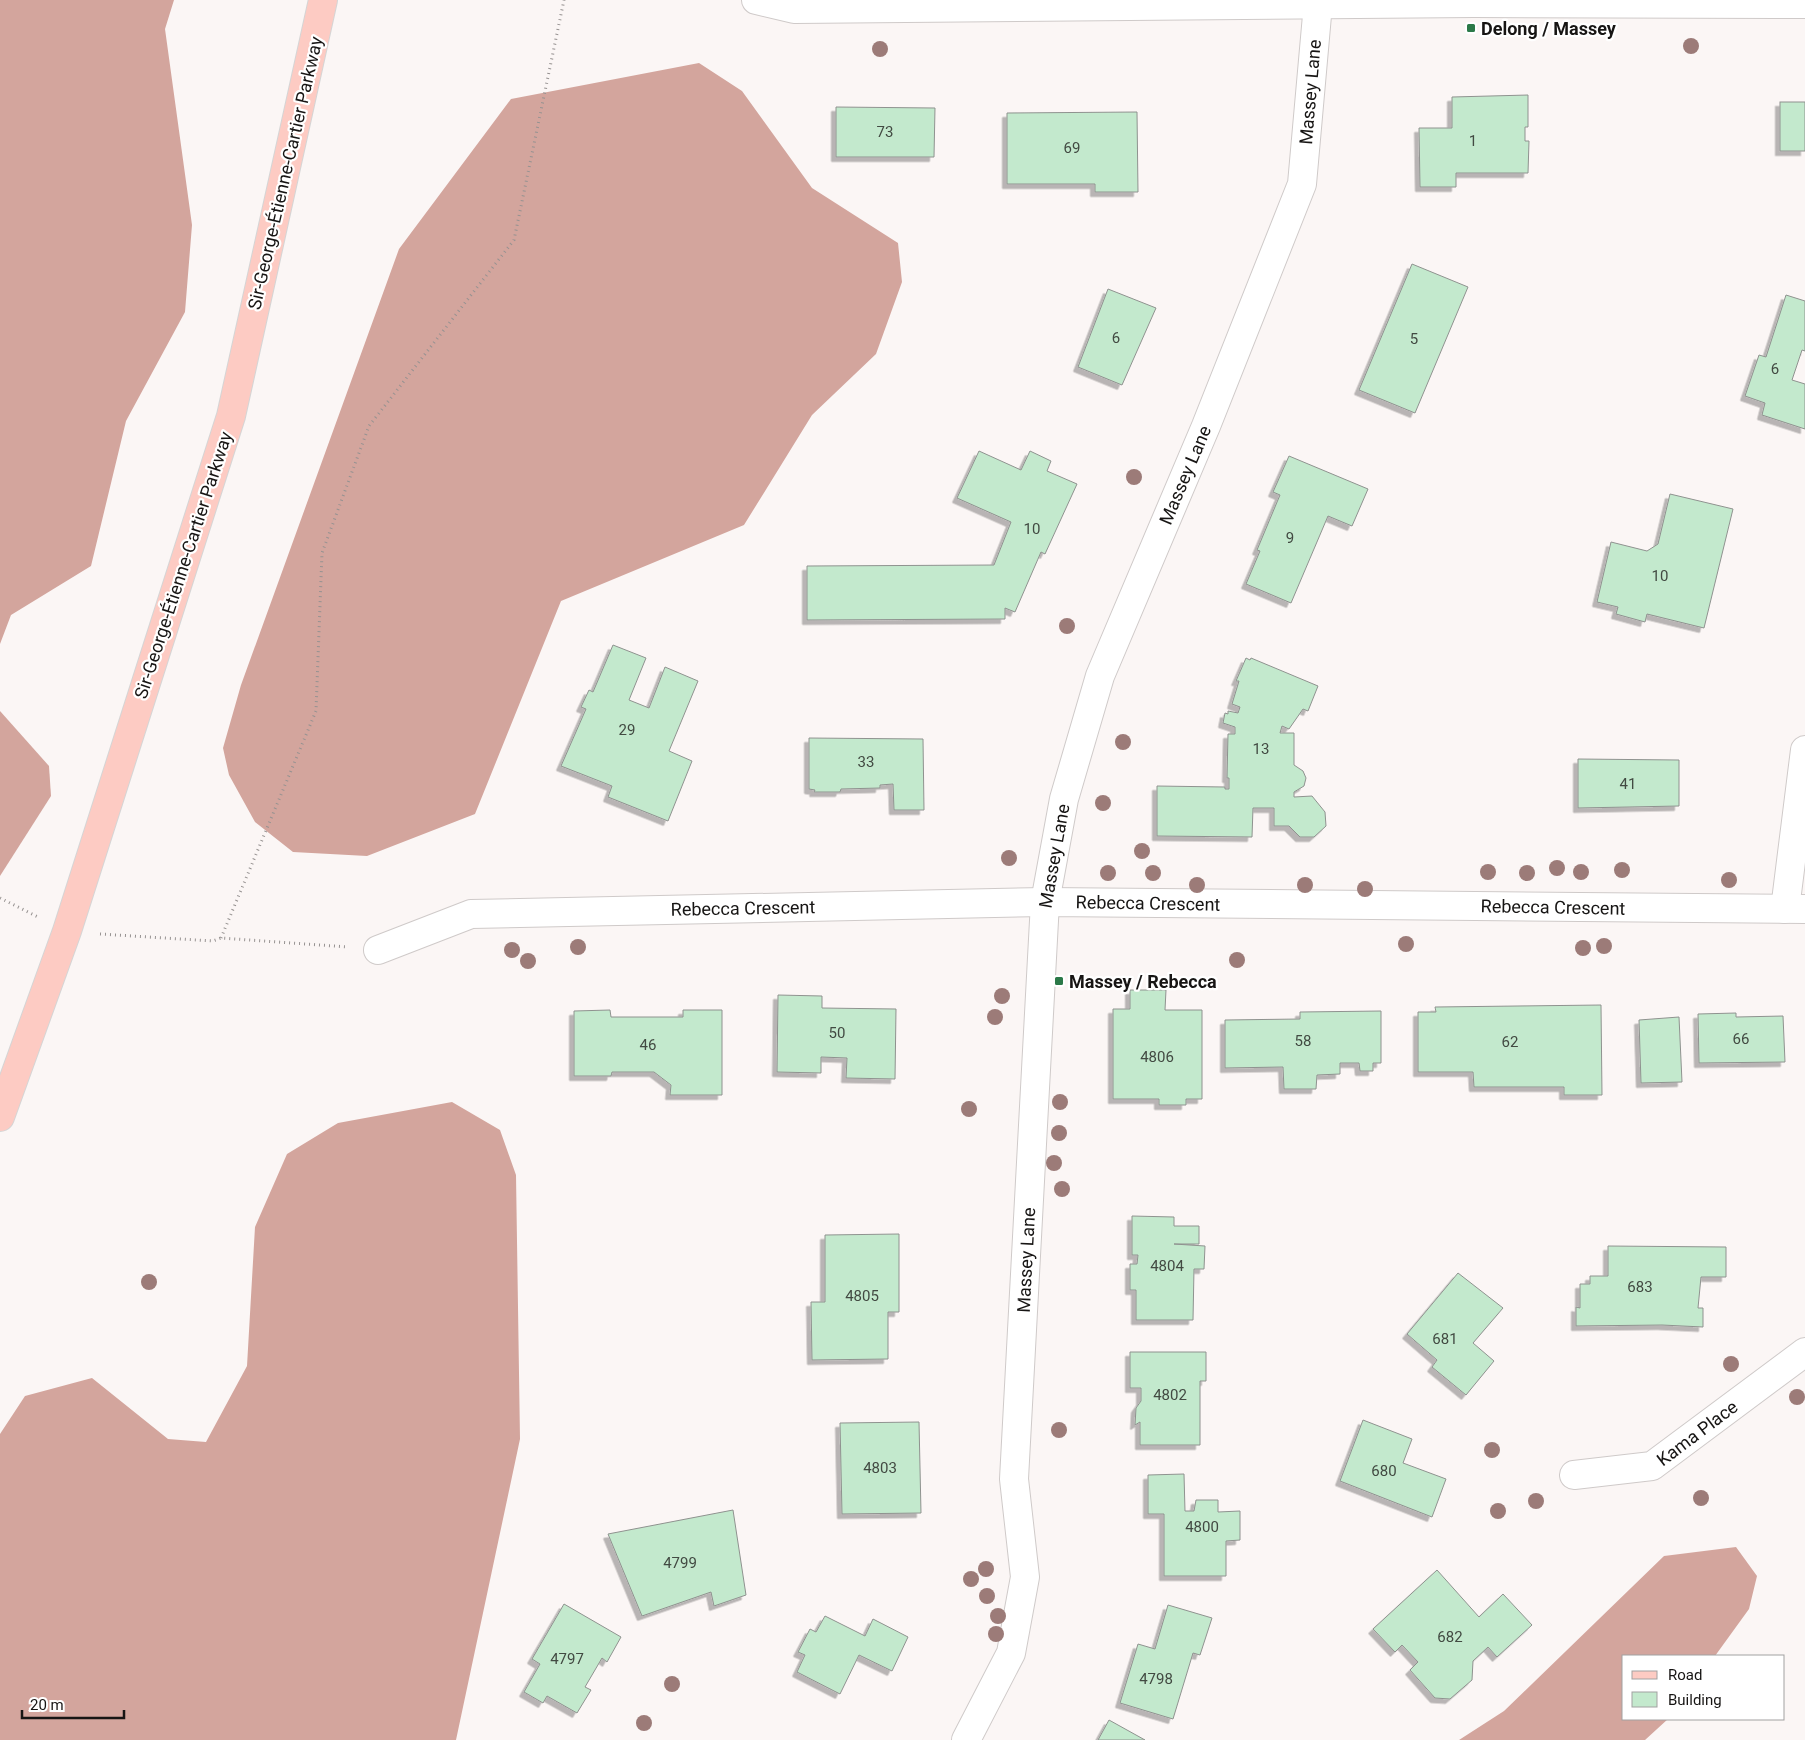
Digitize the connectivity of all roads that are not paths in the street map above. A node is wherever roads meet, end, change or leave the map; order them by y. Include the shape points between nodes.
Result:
1 (323, 0) edge
2 (756, 0) edge
3 (1318, 4) junction
4 (1805, 4) edge
5 (1805, 750) edge
6 (1045, 902) junction
7 (1795, 909) edge
8 (378, 950) road end
9 (0, 1117) edge
10 (1805, 1352) edge
11 (1574, 1475) dead end
12 (966, 1740) edge

1 - 9 main road, Sir-George-Étienne-Cartier Parkway via 231,416 67,931
2 - 3 street via 794,9
3 - 4 street
3 - 6 street, Massey Lane via 1302,184 1206,426 1100,676 1064,799
5 - 7 street
6 - 7 street, Rebecca Crescent
6 - 8 street, Rebecca Crescent via 472,914
6 - 12 street, Massey Lane via 1014,1478 1025,1577 1011,1654
10 - 11 street, Kama Place via 1652,1466

